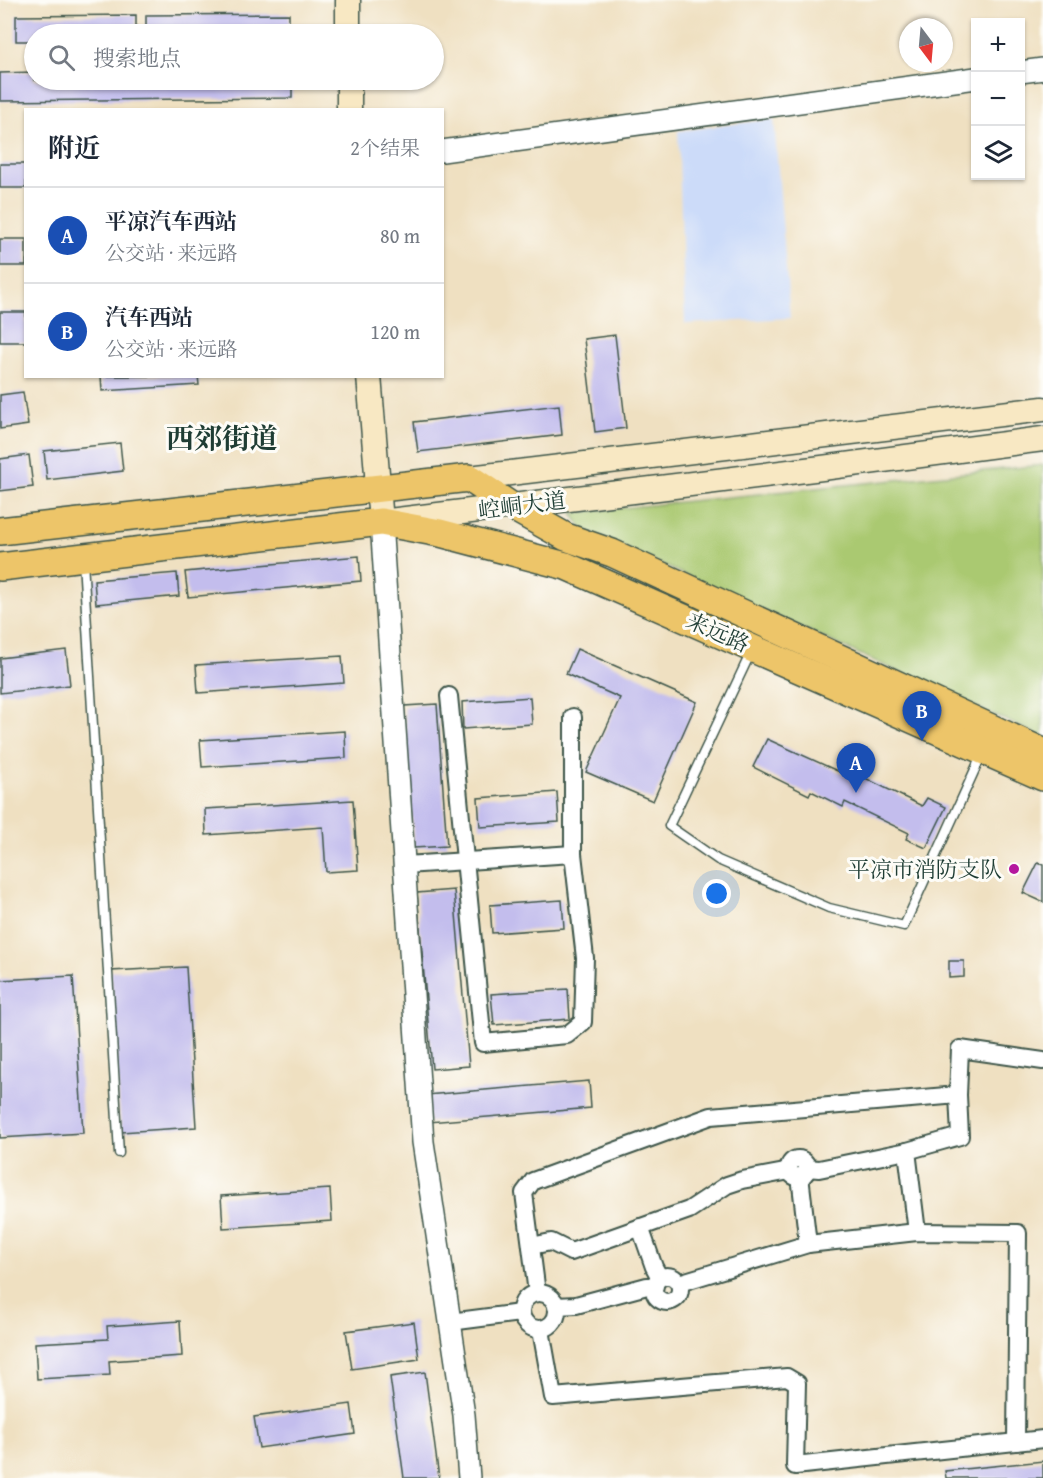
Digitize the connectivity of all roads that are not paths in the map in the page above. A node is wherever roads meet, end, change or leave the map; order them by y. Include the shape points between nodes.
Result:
1 (348, 0) edge
2 (348, 24) edge
3 (1043, 69) edge
4 (1025, 71) edge
5 (971, 79) edge
6 (349, 90) edge
7 (349, 108) edge
8 (444, 151) edge
9 (369, 378) edge
10 (1043, 409) edge
11 (1043, 439) edge
12 (470, 478) junction
13 (379, 488) junction
14 (512, 506) junction
15 (381, 522) junction
16 (0, 531) edge
17 (83, 558) junction
18 (0, 567) edge
19 (753, 648) junction
20 (449, 696) dead end
21 (573, 717) dead end
22 (984, 750) junction
23 (1043, 752) edge
24 (1043, 777) edge
25 (573, 854) junction
26 (465, 862) junction
27 (405, 865) junction
28 (1043, 1061) edge
29 (958, 1095) junction
30 (908, 1151) junction
31 (119, 1153) dead end
32 (799, 1172) junction
33 (640, 1227) junction
34 (918, 1232) junction
35 (808, 1244) junction
36 (531, 1246) junction
37 (657, 1282) junction
38 (679, 1282) junction
39 (537, 1293) junction
40 (556, 1306) junction
41 (520, 1313) junction
42 (450, 1322) junction
43 (541, 1330) junction
44 (1043, 1439) edge
45 (1016, 1442) junction
46 (469, 1478) edge

1 - 2 main road
3 - 4 street
5 - 8 street
6 - 7 main road
9 - 13 main road
10 - 12 main road, 崆峒大道
11 - 14 main road, 崆峒大道
12 - 13 main road, 崆峒大道
12 - 14 main road, 来远路
13 - 15 main road
13 - 16 main road, 崆峒大道
14 - 15 main road, 崆峒大道
14 - 23 main road, 来远路 via 566,537 612,553
15 - 17 main road, 崆峒大道
15 - 19 main road, 来远路 via 566,566
15 - 27 street
17 - 18 main road, 崆峒大道
17 - 31 lane
19 - 22 main road, 来远路
19 - 22 lane via 669,826 718,860 829,908 904,926
20 - 26 street
21 - 25 street
22 - 24 main road, 来远路
25 - 26 street
25 - 26 street via 585,958 583,1022 567,1035 483,1043
26 - 27 street
27 - 42 street via 423,1142
28 - 29 street via 960,1049
29 - 30 street via 960,1136
29 - 36 street via 711,1116 533,1181 524,1193
30 - 32 street
30 - 34 street
32 - 33 street via 727,1185 689,1210
32 - 35 street
33 - 36 street via 571,1252 551,1242
33 - 37 street
34 - 35 street
34 - 45 street via 1018,1233
35 - 38 street
36 - 39 street
37 - 38 street via 670,1277
37 - 38 street via 656,1296 669,1302 678,1297
37 - 40 street via 576,1305
39 - 40 street via 549,1296
39 - 41 street via 523,1302
40 - 43 street via 552,1324
41 - 42 street
41 - 43 street via 525,1323
42 - 46 street
43 - 45 street via 553,1397 787,1377 797,1383 795,1466
44 - 45 street

